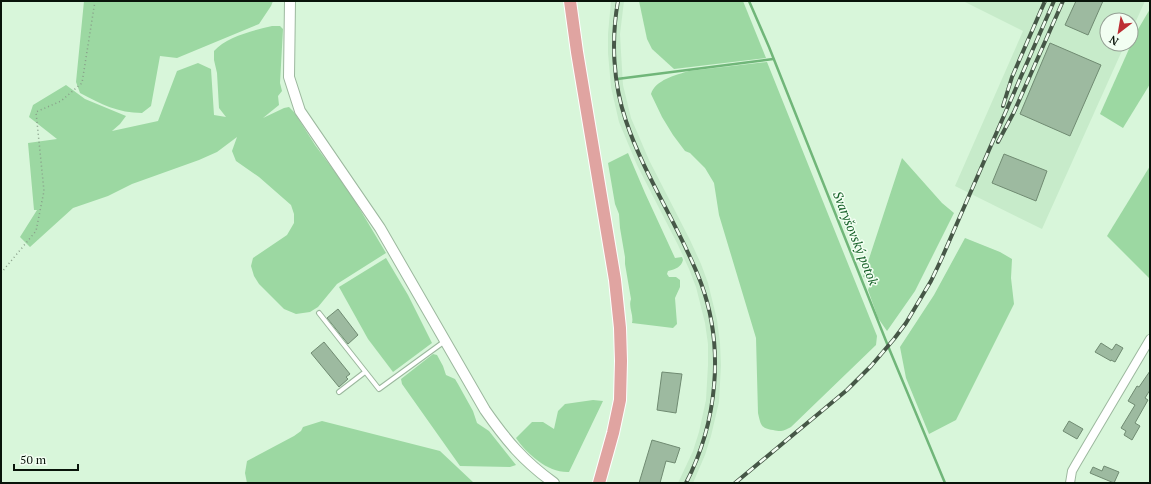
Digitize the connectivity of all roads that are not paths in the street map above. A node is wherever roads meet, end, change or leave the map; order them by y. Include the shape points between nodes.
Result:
1 (570, 1) edge
2 (289, 2) edge
3 (319, 313) dead end
4 (1150, 339) edge
5 (445, 341) junction
6 (365, 372) junction
7 (339, 392) dead end
8 (554, 483) edge
9 (599, 483) edge
10 (1070, 483) edge

1 - 9 main road via 615,280 620,328 620,400 614,433
2 - 5 street via 289,78 300,111 380,228
3 - 6 lane
4 - 10 street via 1072,471
5 - 6 lane via 379,389
5 - 8 street via 502,434 530,465
6 - 7 lane

